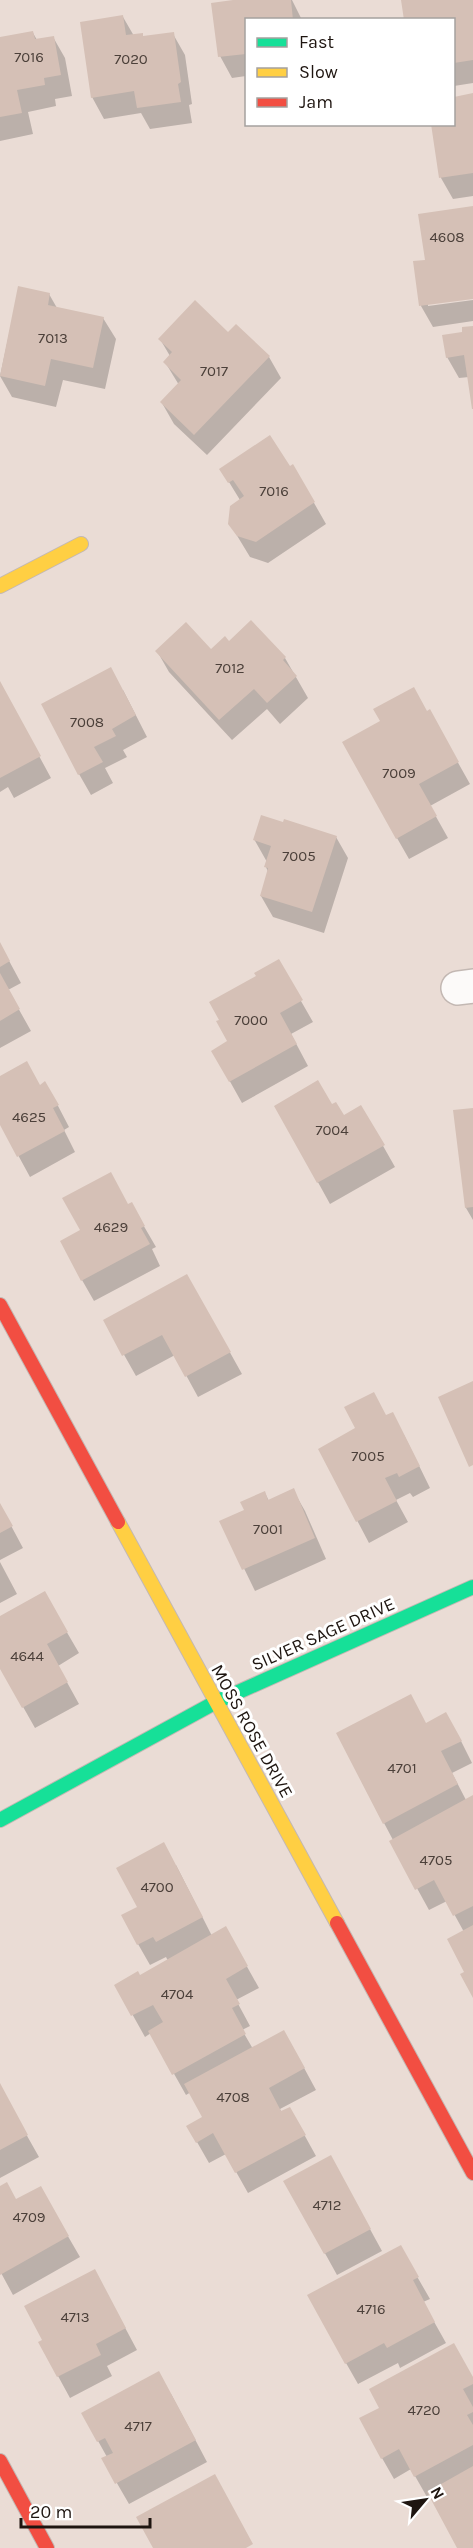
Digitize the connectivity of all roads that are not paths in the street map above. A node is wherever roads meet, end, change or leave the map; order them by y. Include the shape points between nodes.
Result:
1 (81, 544) dead end
2 (0, 586) edge
3 (0, 1305) edge
4 (473, 1587) edge
5 (216, 1702) junction
6 (0, 1820) edge
7 (473, 2173) edge
8 (0, 2461) edge
9 (47, 2548) edge

1 - 2 street
3 - 5 street, MOSS ROSE DRIVE
4 - 5 street, SILVER SAGE DRIVE
5 - 6 street, SILVER SAGE DRIVE
5 - 7 street, MOSS ROSE DRIVE
8 - 9 street

